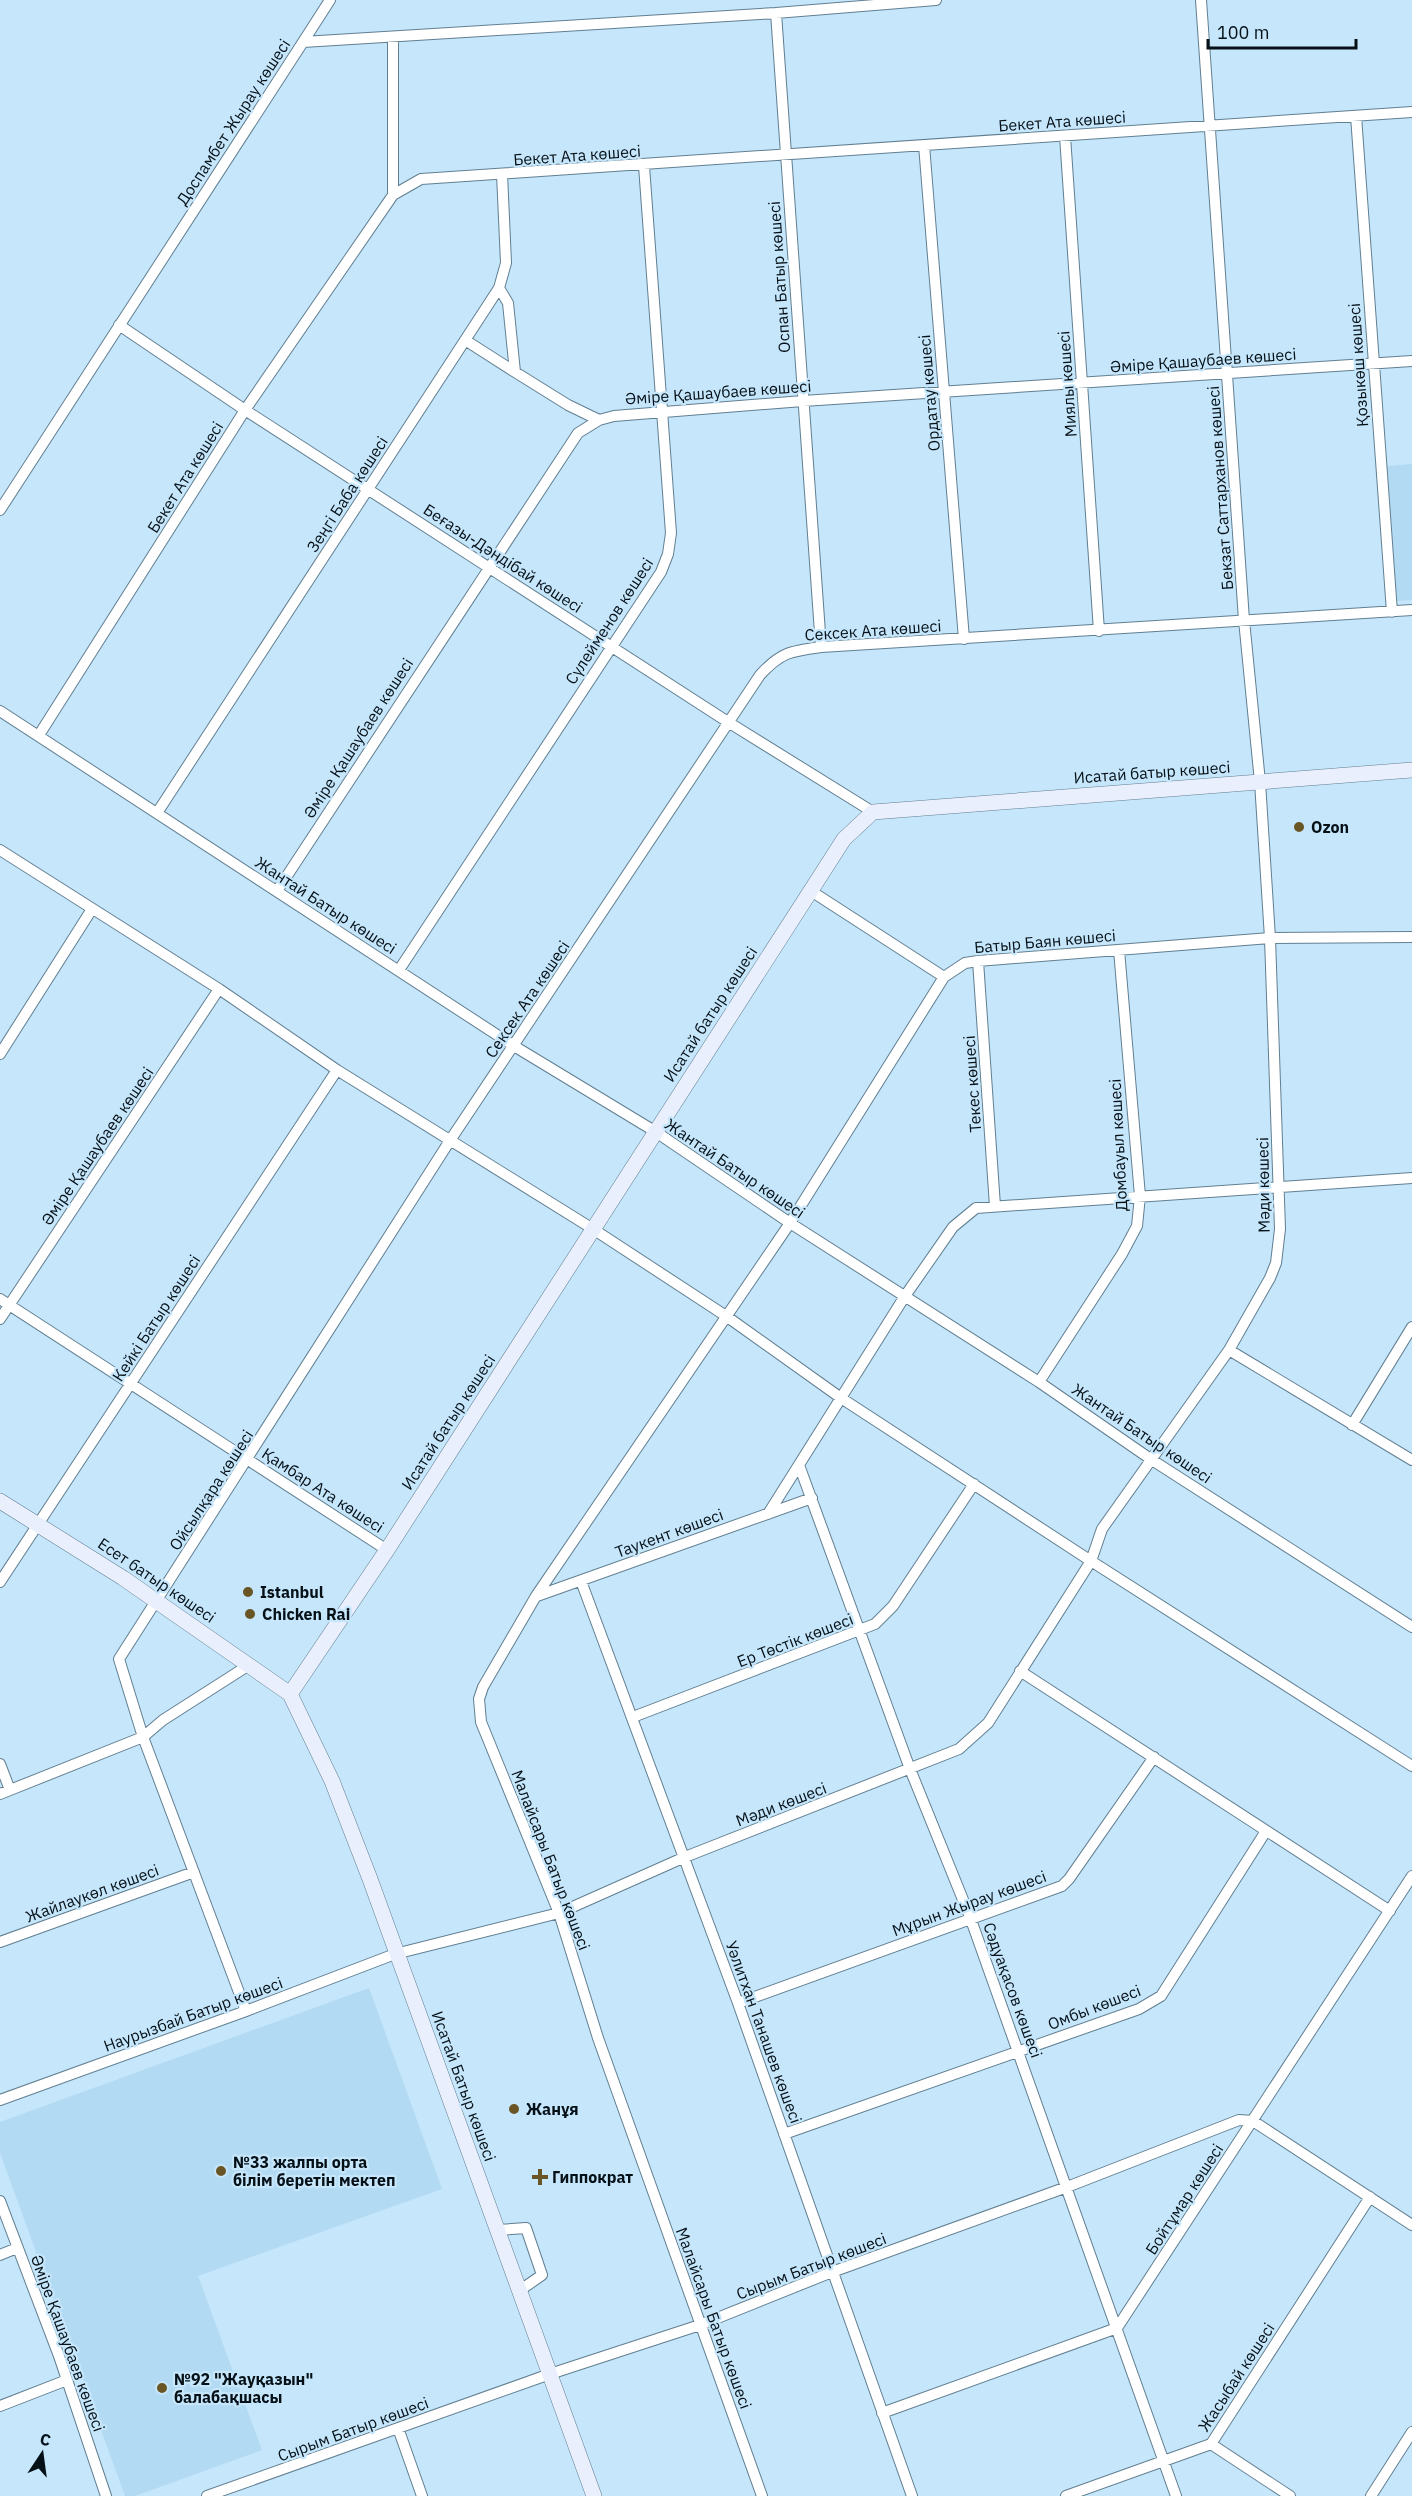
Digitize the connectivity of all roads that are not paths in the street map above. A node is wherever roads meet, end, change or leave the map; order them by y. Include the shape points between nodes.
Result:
1 (330, 0) edge
2 (936, 0) edge
3 (1201, 0) edge
4 (776, 13) junction
5 (393, 37) junction
6 (303, 42) junction
7 (1412, 112) edge
8 (1356, 116) junction
9 (1210, 125) junction
10 (1065, 136) junction
11 (924, 145) junction
12 (786, 156) junction
13 (644, 166) junction
14 (502, 174) junction
15 (393, 195) junction
16 (499, 288) junction
17 (119, 325) junction
18 (465, 340) junction
19 (1412, 361) edge
20 (1372, 363) junction
21 (515, 372) junction
22 (1227, 373) junction
23 (1082, 383) junction
24 (944, 391) junction
25 (803, 401) junction
26 (245, 410) junction
27 (662, 412) junction
28 (599, 420) junction
29 (369, 488) junction
30 (0, 510) edge
31 (489, 566) junction
32 (1412, 610) edge
33 (1392, 612) junction
34 (1244, 620) junction
35 (1099, 631) junction
36 (964, 639) junction
37 (611, 646) junction
38 (821, 647) junction
39 (0, 711) edge
40 (728, 722) junction
41 (39, 735) junction
42 (1412, 770) edge
43 (1260, 782) junction
44 (873, 812) junction
45 (157, 813) junction
46 (0, 850) edge
47 (277, 891) junction
48 (811, 891) junction
49 (92, 909) junction
50 (1412, 937) edge
51 (1270, 938) junction
52 (1119, 950) junction
53 (978, 961) junction
54 (399, 970) junction
55 (944, 976) junction
56 (219, 988) junction
57 (514, 1046) junction
58 (0, 1054) edge
59 (337, 1070) junction
60 (656, 1132) junction
61 (449, 1142) junction
62 (1412, 1178) edge
63 (1278, 1189) junction
64 (1140, 1196) junction
65 (995, 1206) junction
66 (790, 1223) junction
67 (593, 1229) junction
68 (905, 1296) junction
69 (5, 1302) edge
70 (726, 1316) junction
71 (0, 1320) edge
72 (1412, 1327) edge
73 (1229, 1350) junction
74 (1039, 1382) junction
75 (132, 1383) junction
76 (841, 1398) junction
77 (1352, 1425) junction
78 (248, 1460) junction
79 (1152, 1460) junction
80 (1412, 1460) edge
81 (799, 1465) junction
82 (974, 1484) junction
83 (812, 1498) junction
84 (0, 1502) edge
85 (768, 1514) junction
86 (38, 1525) junction
87 (387, 1550) junction
88 (1091, 1561) junction
89 (581, 1581) junction
90 (0, 1582) edge
91 (536, 1596) junction
92 (157, 1602) junction
93 (1412, 1627) edge
94 (860, 1631) junction
95 (249, 1665) junction
96 (1020, 1671) junction
97 (290, 1694) junction
98 (633, 1717) junction
99 (143, 1737) junction
100 (1154, 1757) junction
101 (0, 1764) edge
102 (1412, 1766) edge
103 (910, 1769) junction
104 (5, 1792) edge
105 (1266, 1831) junction
106 (685, 1857) junction
107 (194, 1872) junction
108 (1412, 1876) edge
109 (1390, 1911) junction
110 (559, 1913) junction
111 (970, 1917) junction
112 (0, 1942) edge
113 (395, 1954) junction
114 (738, 2003) junction
115 (246, 2011) junction
116 (1019, 2052) junction
117 (0, 2100) edge
118 (1253, 2121) junction
119 (784, 2134) junction
120 (1067, 2187) junction
121 (1370, 2197) junction
122 (0, 2201) edge
123 (1412, 2225) edge
124 (498, 2230) junction
125 (17, 2248) junction
126 (0, 2254) edge
127 (832, 2272) junction
128 (519, 2290) junction
129 (700, 2325) junction
130 (1117, 2328) junction
131 (550, 2374) junction
132 (67, 2380) junction
133 (0, 2406) edge
134 (882, 2414) junction
135 (398, 2428) junction
136 (1412, 2432) edge
137 (1211, 2444) junction
138 (1163, 2461) junction
139 (106, 2496) edge
140 (207, 2496) edge
141 (422, 2496) edge
142 (594, 2496) edge
143 (762, 2496) edge
144 (912, 2496) edge
145 (1066, 2496) edge
146 (1176, 2496) edge
147 (1290, 2496) edge
148 (1371, 2496) edge

1 - 6 street
2 - 4 street, Доспамбет Жырау көшесі
3 - 9 street, Бекзат Саттарханов көшесі
4 - 5 street, Доспамбет Жырау көшесі
4 - 12 street, Оспан Батыр көшесі
5 - 6 street, Доспамбет Жырау көшесі
5 - 15 street
6 - 17 street, Доспамбет Жырау көшесі
7 - 8 street, Бекет Ата көшесі
8 - 9 street, Бекет Ата көшесі
8 - 20 street, Қозыкөш көшесі
9 - 10 street, Бекет Ата көшесі
9 - 22 street, Бекзат Саттарханов көшесі
10 - 11 street, Бекет Ата көшесі
10 - 23 street, Миялы көшесі
11 - 12 street, Бекет Ата көшесі
11 - 24 street, Ордатау көшесі
12 - 13 street, Бекет Ата көшесі
12 - 25 street, Оспан Батыр көшесі
13 - 14 street, Бекет Ата көшесі
13 - 27 street, Сүлейменов көшесі
14 - 15 street, Бекет Ата көшесі via 421,179
14 - 16 street, Зеңгі Баба көшесі via 506,263
15 - 26 street, Бекет Ата көшесі
16 - 18 street, Зеңгі Баба көшесі
16 - 21 street via 508,303
17 - 26 street, Беғазы-Дәндібай көшесі
17 - 30 street, Доспамбет Жырау көшесі
18 - 21 street
18 - 29 street, Зеңгі Баба көшесі
19 - 20 street, Әміре Қашаубаев көшесі
20 - 22 street, Әміре Қашаубаев көшесі
20 - 33 street, Қозыкөш көшесі
21 - 28 street
22 - 23 street, Әміре Қашаубаев көшесі
22 - 34 street, Бекзат Саттарханов көшесі
23 - 24 street, Әміре Қашаубаев көшесі
23 - 35 street, Миялы көшесі
24 - 25 street, Әміре Қашаубаев көшесі
24 - 36 street, Ордатау көшесі
25 - 27 street, Әміре Қашаубаев көшесі
25 - 38 street, Оспан Батыр көшесі
26 - 29 street, Беғазы-Дәндібай көшесі
26 - 41 street, Бекет Ата көшесі
27 - 28 street, Әміре Қашаубаев көшесі
27 - 37 street, Сүлейменов көшесі via 671,533 668,554 661,572
28 - 31 street, Әміре Қашаубаев көшесі via 578,433
29 - 31 street, Беғазы-Дәндібай көшесі
29 - 45 street, Зеңгі Баба көшесі
31 - 37 street, Беғазы-Дәндібай көшесі
31 - 47 street, Әміре Қашаубаев көшесі
32 - 33 street, Сексек Ата көшесі
33 - 34 street, Сексек Ата көшесі
34 - 35 street, Сексек Ата көшесі
34 - 43 street, Бекзат Саттарханов көшесі
35 - 36 street, Сексек Ата көшесі
36 - 38 street, Сексек Ата көшесі
37 - 40 street, Беғазы-Дәндібай көшесі
37 - 54 street, Сүлейменов көшесі
38 - 40 street, Сексек Ата көшесі via 775,658
39 - 41 street, Жантай Батыр көшесі
40 - 44 street, Беғазы-Дәндібай көшесі
40 - 57 street, Сексек Ата көшесі
41 - 45 street, Жантай Батыр көшесі
42 - 43 street, Исатай батыр көшесі
43 - 44 street, Исатай батыр көшесі
43 - 51 street, Бекзат Саттарханов көшесі
44 - 48 street, Исатай батыр көшесі via 844,839
45 - 47 street, Жантай Батыр көшесі
46 - 49 street
47 - 54 street, Жантай Батыр көшесі
48 - 55 street
48 - 60 street, Исатай батыр көшесі
49 - 56 street
49 - 58 street
50 - 51 street, Батыр Баян көшесі
51 - 52 street, Батыр Баян көшесі
51 - 63 street, Мәди көшесі
52 - 53 street, Батыр Баян көшесі
52 - 64 street, Домбауыл көшесі
53 - 55 street, Батыр Баян көшесі via 965,963
53 - 65 street, Текес көшесі
54 - 57 street, Жантай Батыр көшесі
55 - 66 street
56 - 59 street
56 - 69 street, Әміре Қашаубаев көшесі
57 - 60 street, Жантай Батыр көшесі
57 - 61 street, Сексек Ата көшесі
59 - 61 street
59 - 75 street, Кейкі Батыр көшесі
60 - 66 street, Жантай Батыр көшесі
60 - 67 street, Исатай батыр көшесі
61 - 67 street
61 - 78 street, Ойсылқара көшесі
62 - 63 street
63 - 64 street
63 - 73 street, Мәди көшесі via 1280,1229 1276,1263
64 - 65 street
64 - 74 street, Домбауыл көшесі via 1137,1226 1122,1254
65 - 68 street via 976,1208 953,1227
66 - 68 street, Жантай Батыр көшесі
66 - 70 street
67 - 70 street
67 - 87 street, Исатай батыр көшесі
68 - 74 street, Жантай Батыр көшесі
68 - 76 street
69 - 71 street, Әміре Қашаубаев көшесі
69 - 75 street, Қамбар Ата көшесі
70 - 76 street
70 - 91 street, Малайсары Батыр көшесі
72 - 77 street
73 - 77 street
73 - 79 street, Мәди көшесі
74 - 79 street, Жантай Батыр көшесі
75 - 78 street, Қамбар Ата көшесі
75 - 86 street, Кейкі Батыр көшесі
76 - 81 street
76 - 82 street
77 - 80 street
78 - 87 street, Қамбар Ата көшесі
78 - 92 street, Ойсылқара көшесі
79 - 88 street, Мәди көшесі via 1102,1529
79 - 93 street, Жантай Батыр көшесі
81 - 83 street, Сәдуақасов көшесі
81 - 85 street
82 - 88 street
82 - 94 street, Ер Төстік көшесі via 893,1606 875,1624
83 - 85 street, Таукент көшесі
83 - 94 street, Сәдуақасов көшесі
84 - 86 street, Есет батыр көшесі
85 - 89 street, Таукент көшесі
86 - 90 street, Кейкі Батыр көшесі
86 - 92 street, Есет батыр көшесі
87 - 97 street, Исатай батыр көшесі
88 - 96 street, Мәди көшесі
88 - 102 street
89 - 91 street, Таукент көшесі
89 - 98 street, Уәлитхан Танашев көшесі
91 - 110 street, Малайсары Батыр көшесі via 483,1688 479,1711
92 - 95 street, Есет батыр көшесі
92 - 99 street, Ойсылқара көшесі via 119,1659
94 - 98 street, Ер Төстік көшесі
94 - 103 street, Сәдуақасов көшесі
95 - 97 street, Есет батыр көшесі
95 - 99 street
96 - 100 street
96 - 103 street, Мәди көшесі via 988,1723 959,1749
97 - 113 street, Исатай Батыр көшесі via 332,1781
98 - 106 street, Уәлитхан Танашев көшесі
99 - 104 street
99 - 107 street, Ойсылқара көшесі
100 - 105 street
100 - 111 street, Мұрын Жырау көшесі via 1062,1886
101 - 104 street
103 - 106 street, Мәди көшесі
103 - 111 street, Сәдуақасов көшесі
105 - 109 street
105 - 116 street, Омбы көшесі via 1161,1996 1138,2009
106 - 110 street, Мәди көшесі
106 - 114 street, Уәлитхан Танашев көшесі
107 - 112 street, Жайлаукөл көшесі
107 - 115 street, Ойсылқара көшесі
108 - 109 street, Бойтұмар көшесі
109 - 118 street, Бойтұмар көшесі
110 - 113 street, Мәди көшесі
110 - 129 street, Малайсары Батыр көшесі via 598,2038
111 - 114 street, Мұрын Жырау көшесі
111 - 116 street, Сәдуақасов көшесі
113 - 115 street, Наурызбай Батыр көшесі
113 - 124 street, Исатай Батыр көшесі
114 - 119 street, Уәлитхан Танашев көшесі
115 - 117 street, Наурызбай Батыр көшесі
116 - 119 street, Омбы көшесі
116 - 120 street, Сәдуақасов көшесі
118 - 120 street, Сырым Батыр көшесі via 1239,2120
118 - 121 street
118 - 130 street, Бойтұмар көшесі
119 - 127 street, Уәлитхан Танашев көшесі
120 - 127 street, Сырым Батыр көшесі
120 - 130 street, Сәдуақасов көшесі
121 - 123 street
121 - 137 street, Жасыбай көшесі
122 - 125 street, Әміре Қашаубаев көшесі
124 - 128 street, Исатай Батыр көшесі
124 - 128 street via 526,2228 542,2275
125 - 126 street
125 - 132 street, Әміре Қашаубаев көшесі
127 - 129 street, Сырым Батыр көшесі
127 - 134 street, Уәлитхан Танашев көшесі
128 - 131 street, Исатай Батыр көшесі
129 - 131 street, Сырым Батыр көшесі
129 - 143 street, Малайсары Батыр көшесі
130 - 134 street
130 - 138 street, Сәдуақасов көшесі
131 - 135 street, Сырым Батыр көшесі
131 - 142 street, Исатай Батыр көшесі
132 - 133 street
132 - 139 street, Әміре Қашаубаев көшесі
134 - 144 street, Уәлитхан Танашев көшесі
135 - 140 street, Сырым Батыр көшесі
135 - 141 street
136 - 148 street
137 - 138 street, Жасыбай көшесі
137 - 147 street
138 - 145 street, Жасыбай көшесі
138 - 146 street, Сәдуақасов көшесі

